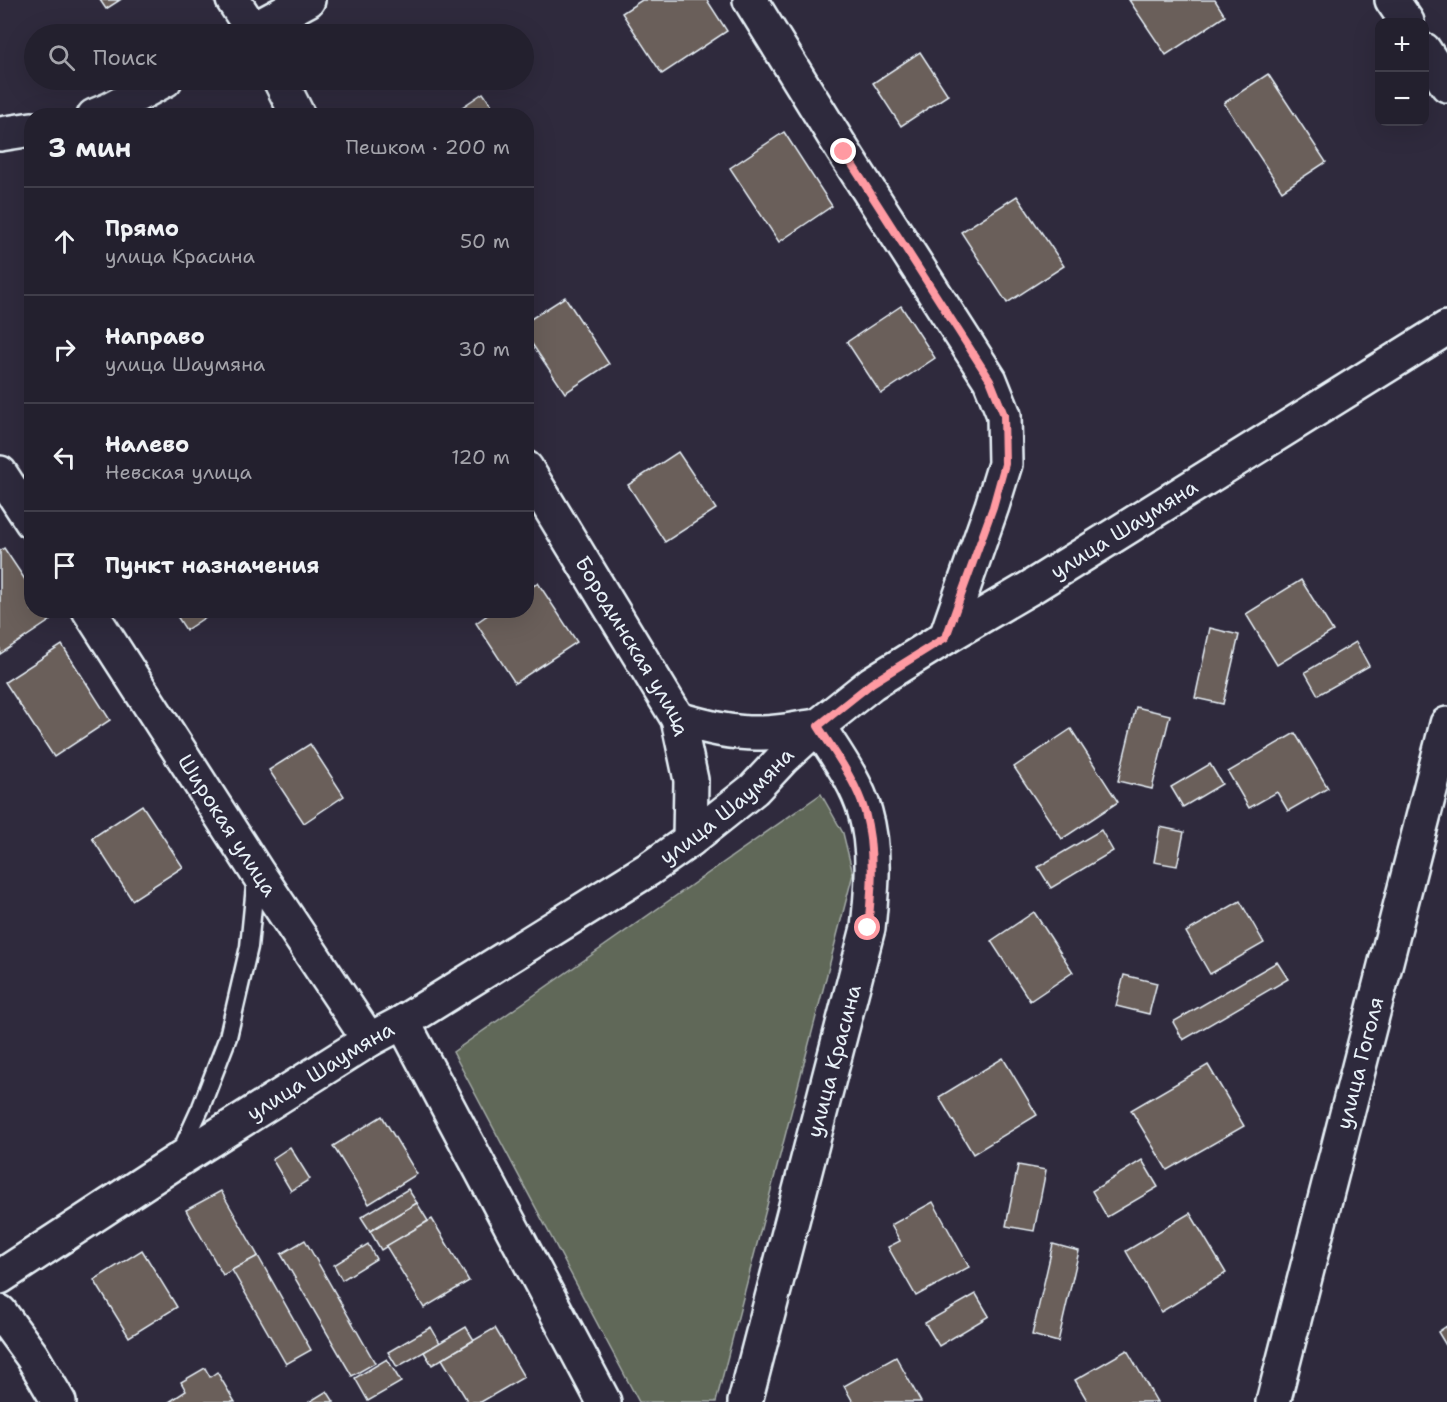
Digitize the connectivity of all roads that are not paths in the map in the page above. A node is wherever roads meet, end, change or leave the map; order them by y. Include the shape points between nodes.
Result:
1 (233, 0) edge
2 (308, 0) edge
3 (750, 0) edge
4 (1392, 0) edge
5 (1404, 18) edge
6 (246, 24) edge
7 (267, 24) edge
8 (1429, 56) edge
9 (1447, 85) edge
10 (146, 90) edge
11 (285, 90) edge
12 (113, 108) edge
13 (294, 108) edge
14 (24, 130) edge
15 (0, 134) edge
16 (1447, 328) edge
17 (0, 473) edge
18 (534, 481) edge
19 (24, 510) edge
20 (93, 618) edge
21 (946, 637) junction
22 (678, 719) junction
23 (1447, 724) edge
24 (818, 726) junction
25 (690, 840) junction
26 (257, 872) junction
27 (403, 1022) junction
28 (369, 1040) junction
29 (177, 1161) junction
30 (0, 1277) edge
31 (0, 1312) edge
32 (59, 1402) edge
33 (604, 1402) edge
34 (745, 1402) edge
35 (1273, 1402) edge

1 - 6 street
2 - 7 street
3 - 21 street via 990,380 1004,415 1005,464
4 - 5 street
8 - 9 street
10 - 12 street
11 - 13 street
14 - 15 street
16 - 21 street, улица Шаумяна
17 - 19 street
18 - 22 street, Бородинская улица
20 - 26 street, Широкая улица
21 - 24 street, улица Шаумяна via 872,683
22 - 24 street via 739,733 764,734
22 - 25 street, Бородинская улица via 691,780
23 - 35 street, улица Гоголя
24 - 25 street, улица Шаумяна via 754,789
24 - 34 street, улица Красина via 853,783 864,810 871,842 868,928
25 - 27 street, улица Шаумяна
26 - 28 street, Широкая улица
26 - 29 lane via 249,947 228,1037
27 - 28 street, улица Шаумяна
27 - 33 street
28 - 29 street, улица Шаумяна
29 - 30 street, улица Шаумяна
31 - 32 street

